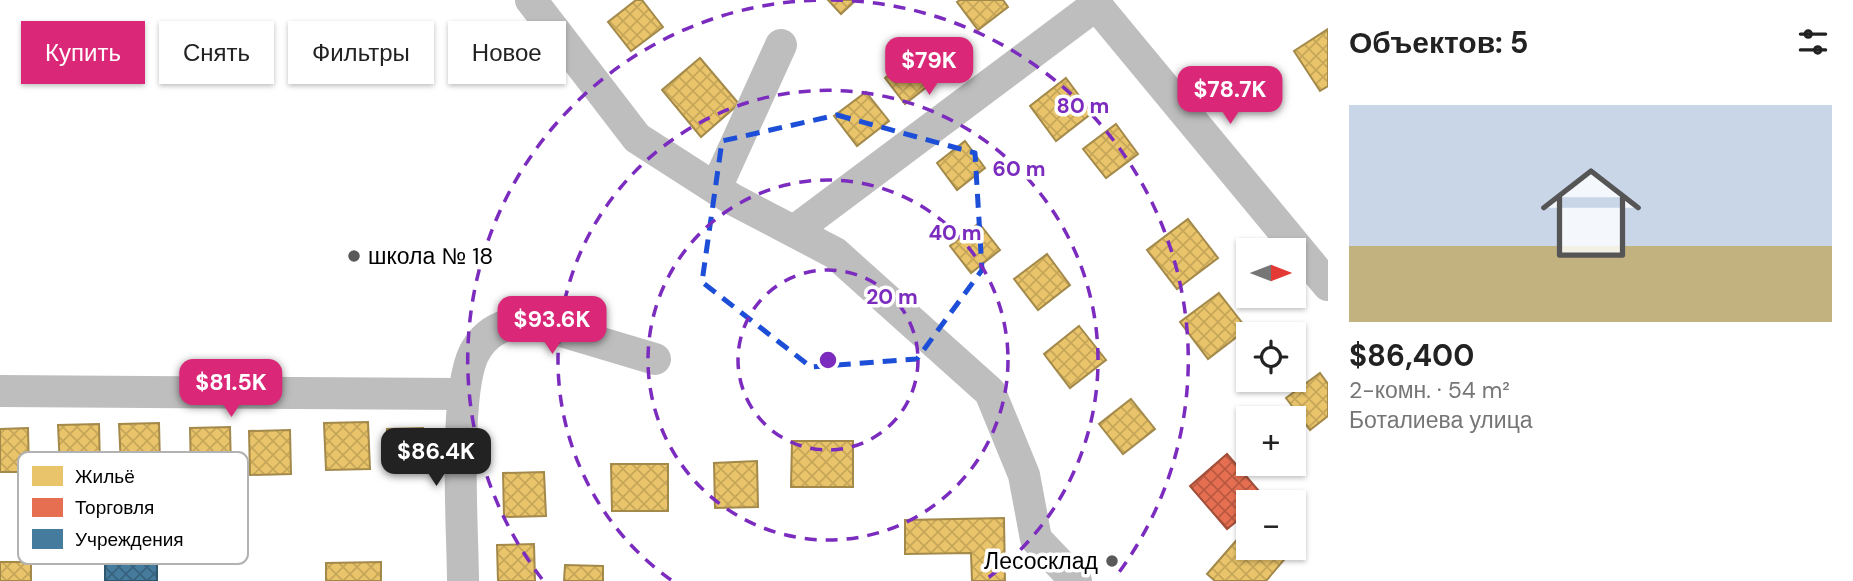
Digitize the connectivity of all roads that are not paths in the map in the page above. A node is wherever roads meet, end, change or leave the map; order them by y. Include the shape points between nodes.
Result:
1 (531, 0) edge
2 (1094, 3) edge
3 (781, 45) dead end
4 (716, 188) junction
5 (794, 231) junction
6 (1328, 285) edge
7 (655, 359) dead end
8 (0, 391) edge
9 (462, 394) junction
10 (463, 581) edge
11 (1076, 581) edge

1 - 4 street via 638,138
2 - 5 street
2 - 6 street
3 - 4 street
4 - 5 street
5 - 11 street via 835,253 990,392 1024,475 1036,539
7 - 9 street via 531,322 511,322 477,346
8 - 9 street
9 - 10 street

